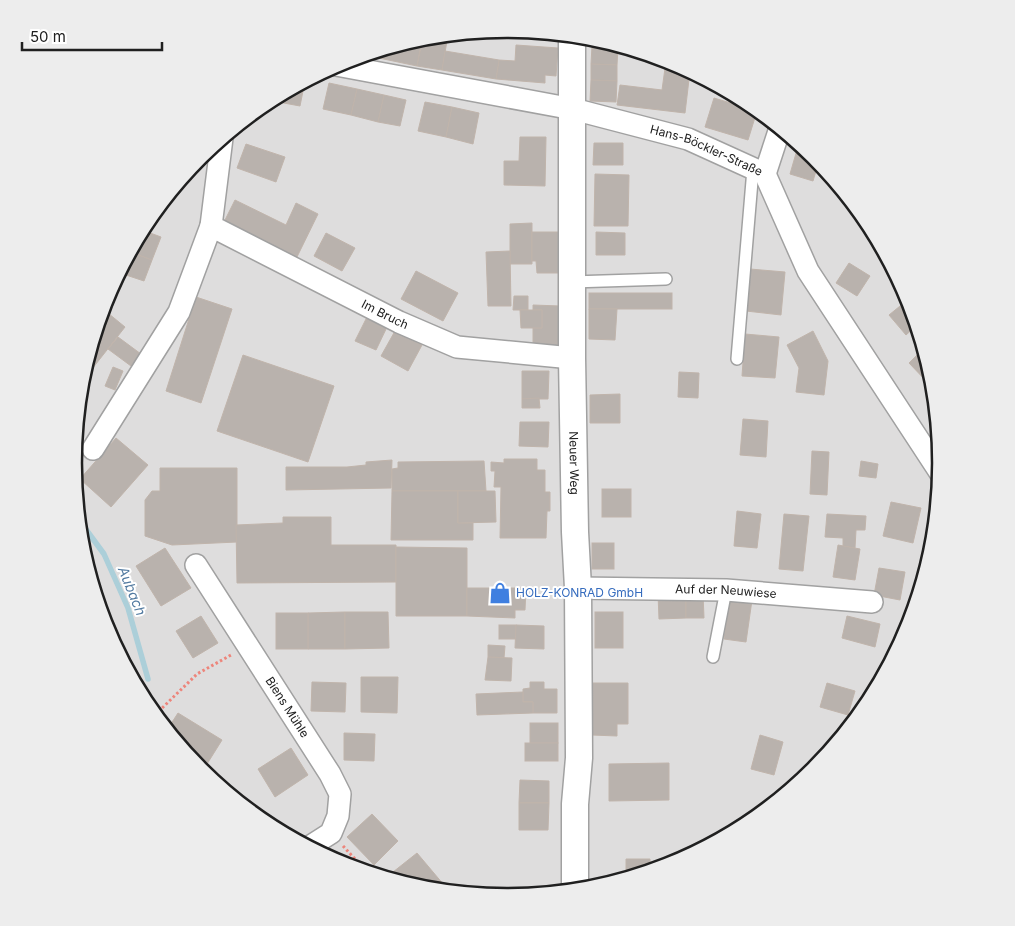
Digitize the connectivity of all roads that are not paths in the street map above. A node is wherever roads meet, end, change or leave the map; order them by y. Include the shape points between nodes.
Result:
1 (572, 43) edge
2 (351, 68) edge
3 (573, 109) junction
4 (777, 134) edge
5 (221, 149) edge
6 (759, 171) junction
7 (211, 226) junction
8 (666, 279) dead end
9 (572, 282) junction
10 (572, 358) junction
11 (737, 359) dead end
12 (93, 449) dead end
13 (933, 462) edge
14 (196, 565) dead end
15 (578, 588) junction
16 (726, 590) junction
17 (872, 602) dead end
18 (713, 658) dead end
19 (315, 843) edge
20 (574, 883) edge

1 - 3 street, Neuer Weg
2 - 3 street, Hans-Böckler-Straße
3 - 6 street, Hans-Böckler-Straße via 688,138
3 - 9 street, Neuer Weg
4 - 6 street
5 - 7 street
6 - 11 lane
6 - 13 street, Hans-Böckler-Straße via 808,271
7 - 10 street, Im Bruch via 399,322 458,347
7 - 12 street via 179,312
8 - 9 lane
9 - 10 street, Neuer Weg
10 - 15 street, Neuer Weg
14 - 19 street, Biens Mühle via 340,794 338,816 331,833
15 - 16 street, Auf der Neuwiese
15 - 20 street, Neuer Weg
16 - 17 street, Auf der Neuwiese
16 - 18 lane

